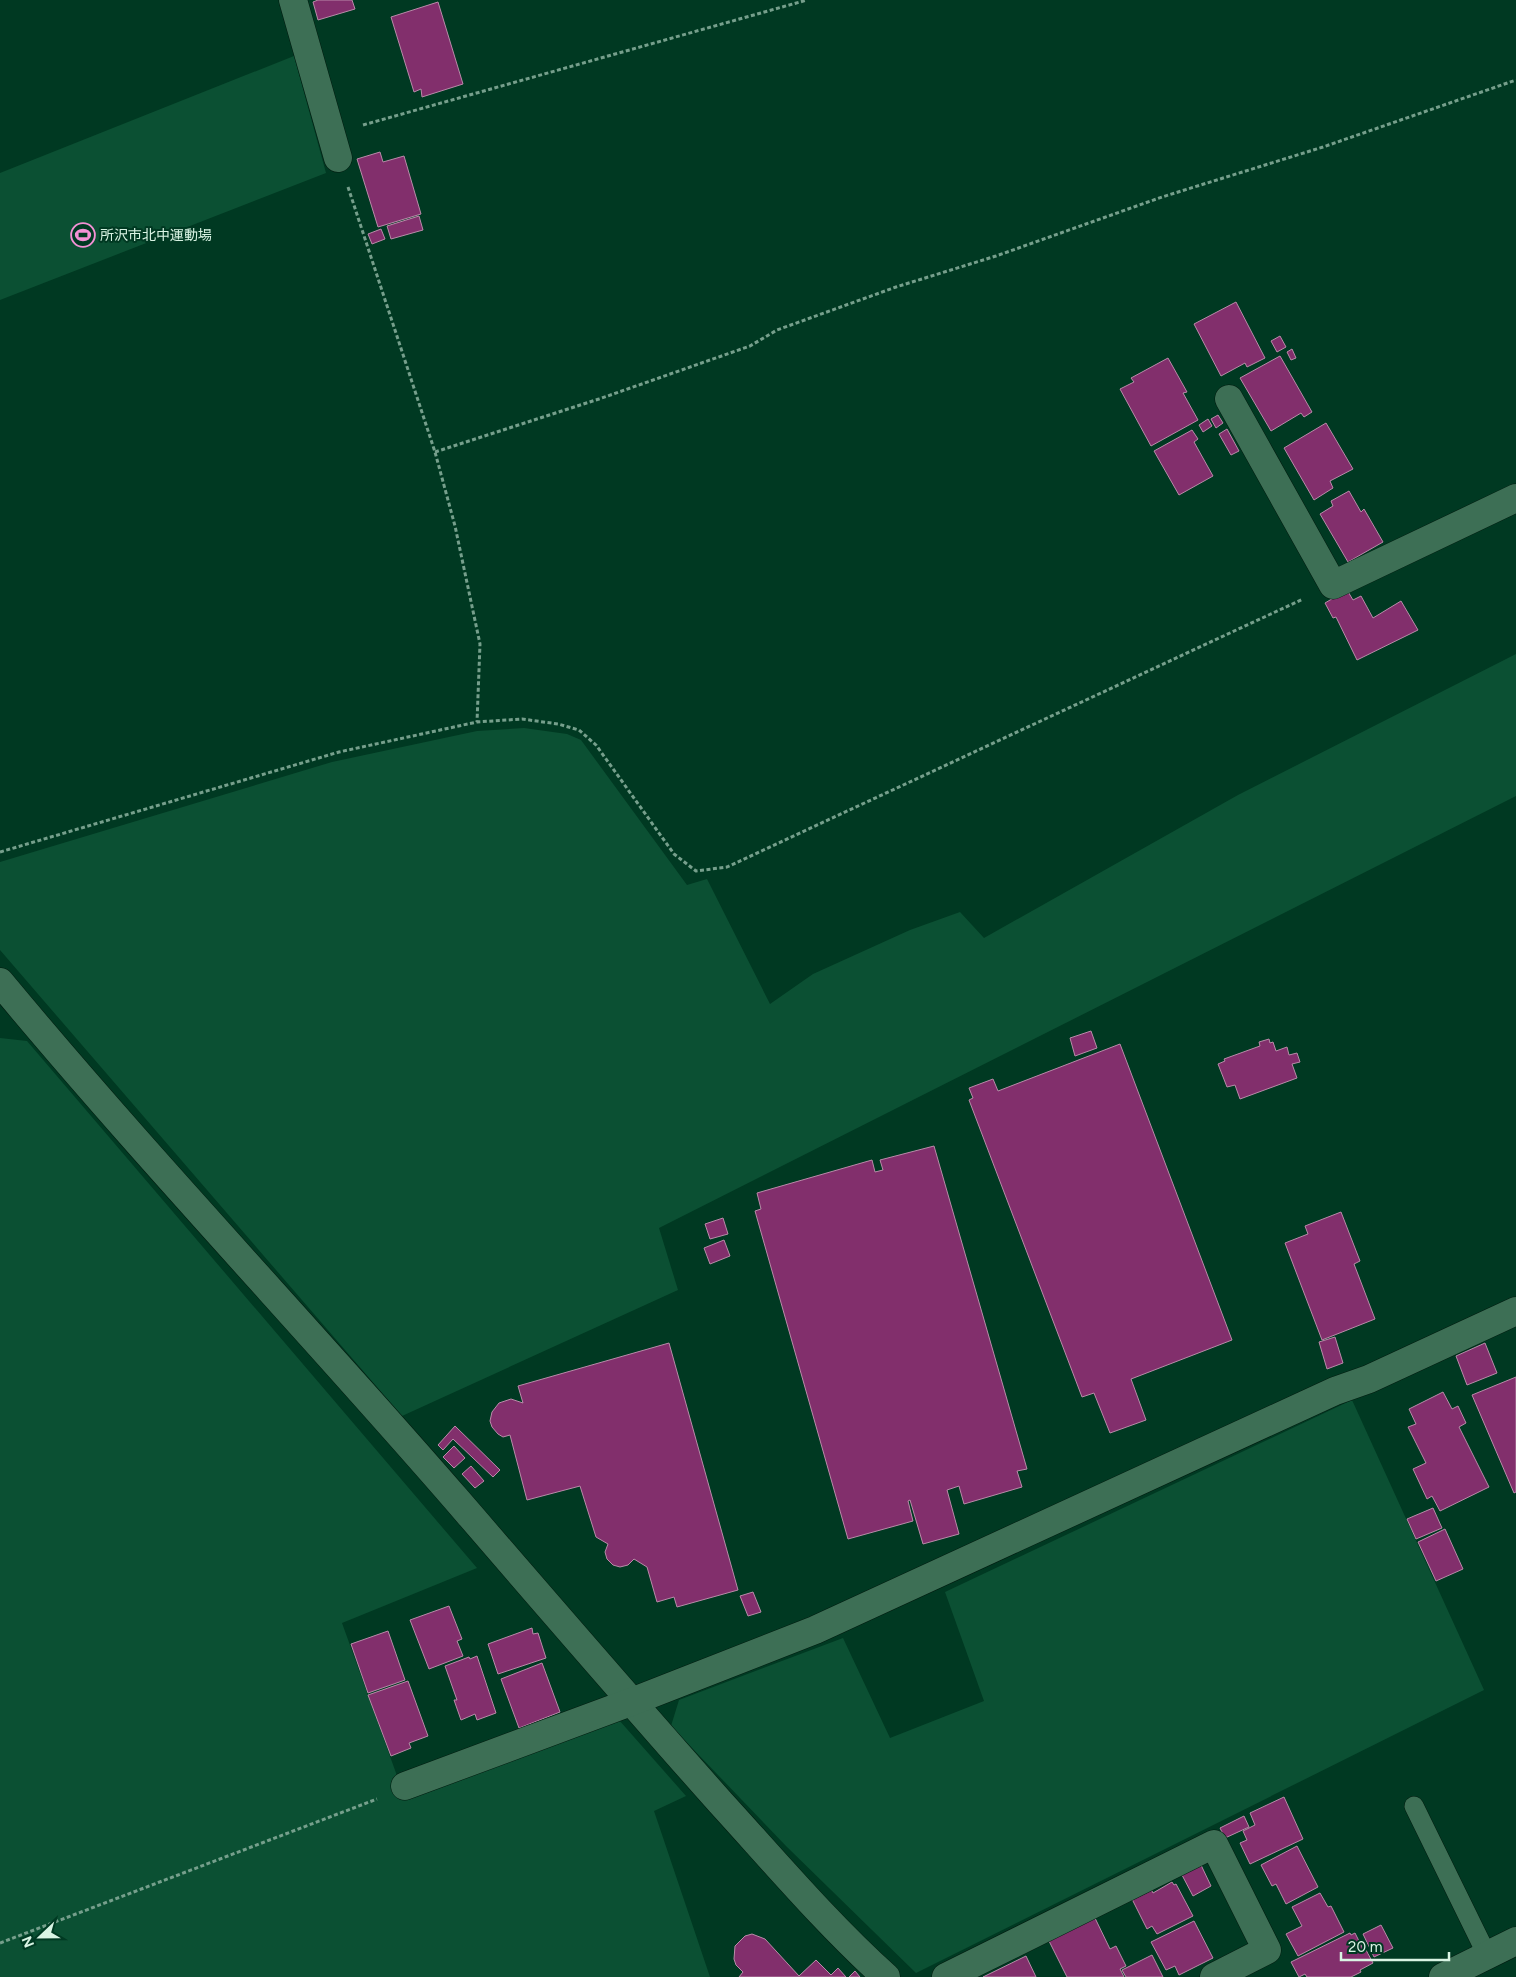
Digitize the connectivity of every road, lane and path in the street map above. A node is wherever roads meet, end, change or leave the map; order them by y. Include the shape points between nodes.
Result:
1 (293, 0) edge
2 (807, 0) edge
3 (1516, 80) edge
4 (334, 146) junction
5 (1229, 399) dead end
6 (435, 452) junction
7 (1516, 498) edge
8 (1333, 585) junction
9 (477, 722) junction
10 (0, 852) edge
11 (0, 982) edge
12 (1516, 1310) edge
13 (631, 1702) junction
14 (405, 1786) joint
15 (1414, 1806) dead end
16 (1516, 1941) edge
17 (0, 1943) edge
18 (1487, 1955) junction
19 (886, 1977) edge
20 (946, 1977) edge
21 (1214, 1977) edge
22 (1443, 1977) edge

1 - 4 street
2 - 4 path via 626,50
3 - 6 path via 1324,147 1162,197 996,256 896,287 777,330 750,346
4 - 6 path
5 - 8 street
6 - 9 path via 455,526 480,644
7 - 8 street
8 - 9 path via 727,867 696,870 674,854 596,745 579,730 522,719
9 - 10 path via 338,752
11 - 13 street via 162,1170 386,1418
12 - 13 street via 815,1630
13 - 14 street
13 - 19 street via 764,1850
14 - 17 path
15 - 18 lane
16 - 18 street
18 - 22 street
20 - 21 street via 1214,1844 1267,1950

